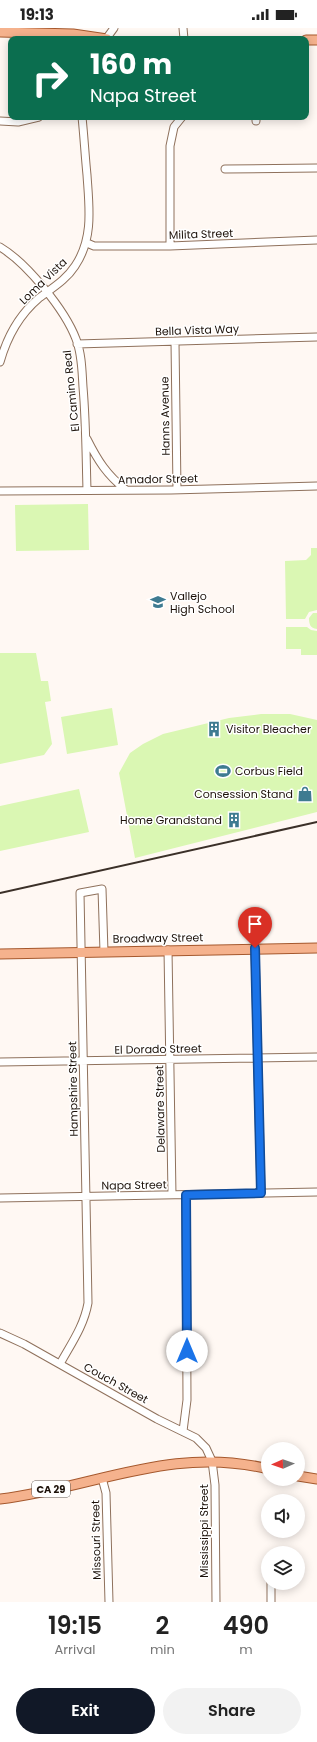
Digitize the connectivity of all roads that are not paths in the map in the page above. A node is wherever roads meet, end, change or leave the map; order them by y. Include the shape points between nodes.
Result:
1 (0, 32) edge
2 (82, 36) edge
3 (26, 120) edge
4 (82, 120) edge
5 (180, 120) edge
6 (0, 121) edge
7 (317, 168) edge
8 (225, 169) dead end
9 (317, 240) edge
10 (87, 243) junction
11 (0, 246) edge
12 (170, 246) junction
13 (47, 293) junction
14 (317, 337) edge
15 (175, 342) junction
16 (77, 344) junction
17 (0, 362) edge
18 (86, 437) junction
19 (317, 486) edge
20 (87, 490) junction
21 (126, 490) junction
22 (177, 490) junction
23 (0, 491) edge
24 (255, 948) junction
25 (317, 948) edge
26 (168, 950) junction
27 (82, 952) junction
28 (104, 952) junction
29 (0, 954) edge
30 (317, 1057) edge
31 (258, 1058) junction
32 (170, 1060) junction
33 (84, 1061) junction
34 (0, 1062) edge
35 (317, 1192) edge
36 (261, 1193) junction
37 (172, 1195) junction
38 (186, 1195) junction
39 (86, 1196) junction
40 (0, 1198) edge
41 (0, 1333) edge
42 (60, 1364) junction
43 (183, 1431) junction
44 (212, 1461) junction
45 (261, 1467) edge
46 (305, 1477) edge
47 (102, 1478) junction
48 (317, 1478) edge
49 (0, 1498) edge
50 (271, 1590) edge
51 (109, 1602) edge
52 (216, 1602) edge
53 (271, 1602) edge

1 - 2 main road
3 - 6 street
4 - 10 street, Loma Vista via 90,215
5 - 12 street via 174,127 170,146
7 - 8 street
9 - 12 street, Milita Street
10 - 12 street, Milita Street via 94,246
10 - 13 street, Loma Vista via 69,274
11 - 13 street, El Camino Real via 23,265
13 - 16 street, El Camino Real via 66,319
13 - 17 street, Loma Vista via 27,310 17,323 8,338
14 - 15 street, Bella Vista Way
15 - 16 street, Bella Vista Way
15 - 22 street, Hanns Avenue
16 - 18 street, El Camino Real via 81,363
18 - 20 street, El Camino Real
18 - 21 street via 105,471
19 - 22 street, Amador Street
20 - 21 street, Amador Street
20 - 23 street, Amador Street
21 - 22 street, Amador Street
24 - 25 main road, Broadway Street
24 - 26 main road, Broadway Street
24 - 31 street
26 - 28 main road, Broadway Street
26 - 32 street, Delaware Street
27 - 28 main road, Broadway Street
27 - 28 street, Hampshire Street via 80,893 102,889
27 - 29 main road, Broadway Street
27 - 33 street, Hampshire Street
30 - 31 street, El Dorado Street
31 - 32 street, El Dorado Street
31 - 36 street
32 - 33 street, El Dorado Street
32 - 37 street, Delaware Street
33 - 34 street, El Dorado Street
33 - 39 street, Hampshire Street
35 - 36 street, Napa Street
36 - 38 street, Napa Street
37 - 38 street, Napa Street
37 - 39 street, Napa Street
38 - 43 street via 187,1400
39 - 40 street, Napa Street
39 - 42 street, Hampshire Street via 86,1316
41 - 42 street, Couch Street
42 - 43 street, Couch Street
43 - 44 street, Couch Street via 202,1443
44 - 45 main road, CA 29
44 - 47 main road, CA 29 via 167,1464
44 - 52 street, Mississippi Street via 215,1485
46 - 48 main road
47 - 49 main road, CA 29 via 41,1492
47 - 51 street, Missouri Street via 106,1493
50 - 53 street

